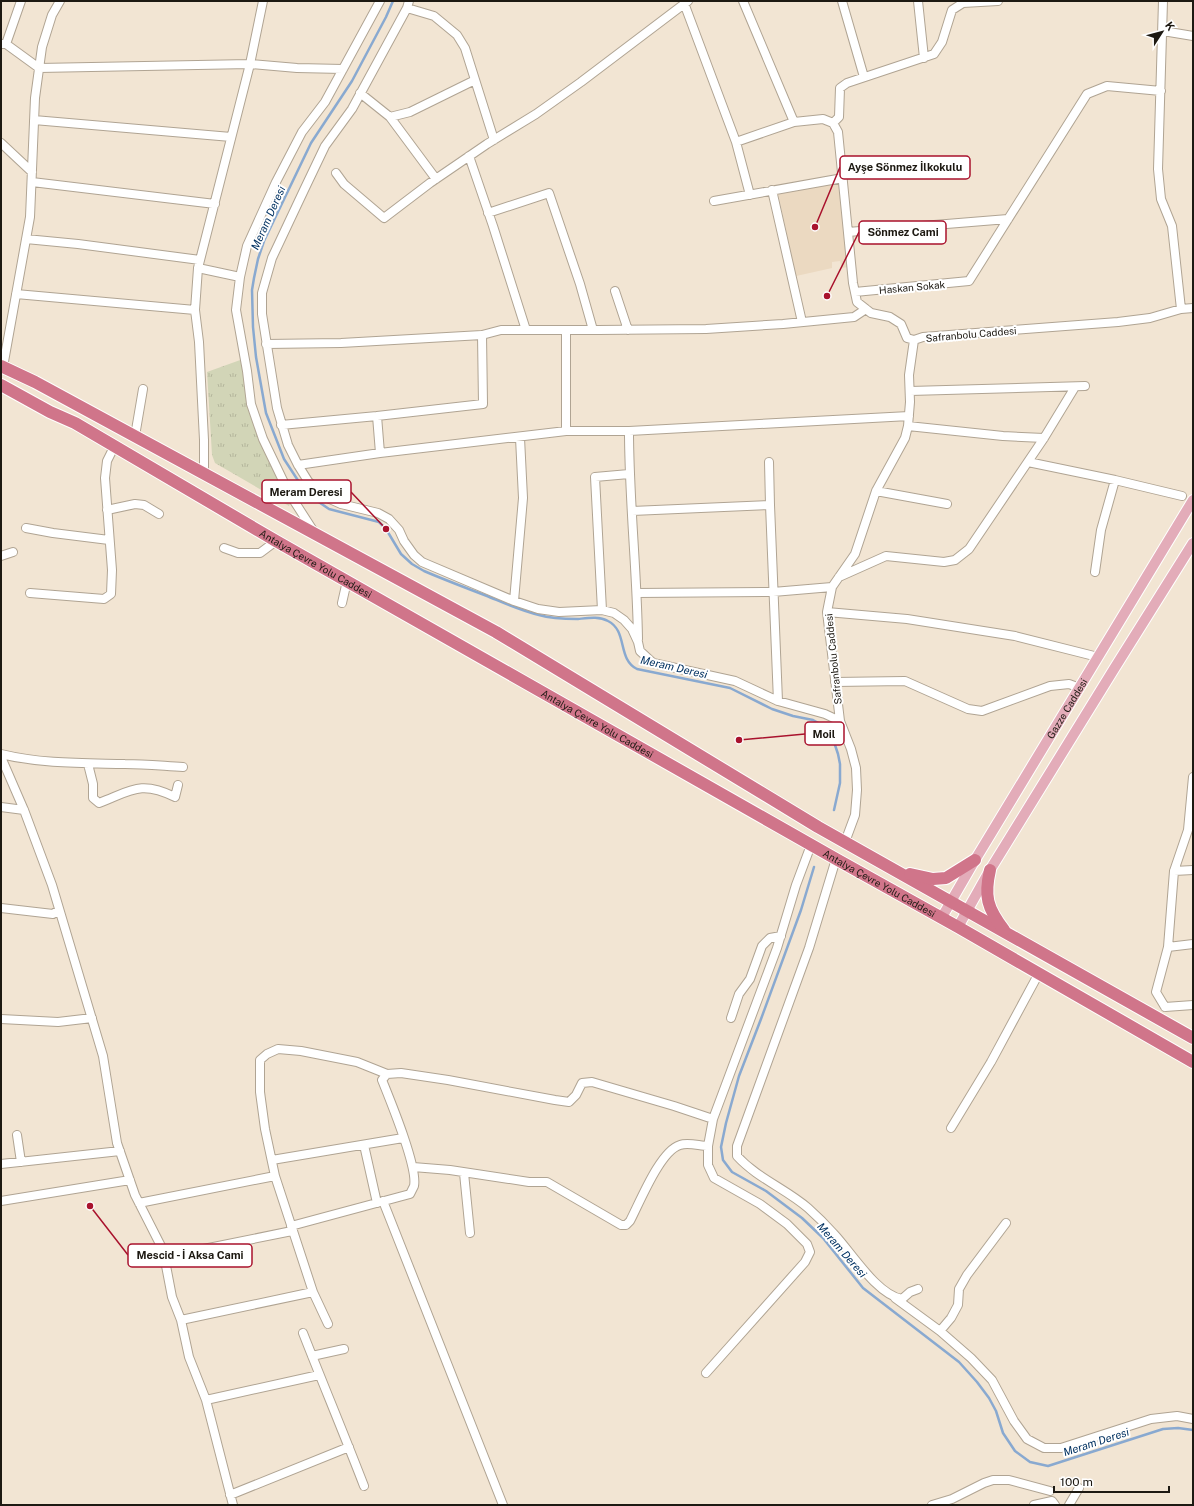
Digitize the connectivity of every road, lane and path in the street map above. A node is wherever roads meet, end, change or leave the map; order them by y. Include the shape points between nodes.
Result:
1 (21, 1) edge
2 (60, 1) edge
3 (263, 1) edge
4 (380, 1) edge
5 (743, 1) edge
6 (842, 1) edge
7 (918, 1) edge
8 (998, 1) edge
9 (1163, 1) edge
10 (686, 2) edge
11 (408, 5) edge
12 (1163, 31) junction
13 (1193, 36) edge
14 (4, 44) edge
15 (924, 58) junction
16 (250, 64) junction
17 (39, 68) junction
18 (343, 69) junction
19 (864, 77) junction
20 (475, 80) junction
21 (1161, 91) junction
22 (360, 93) junction
23 (390, 117) junction
24 (34, 120) junction
25 (794, 122) junction
26 (833, 123) junction
27 (231, 137) junction
28 (494, 140) junction
29 (736, 142) junction
30 (1, 144) edge
31 (469, 156) junction
32 (32, 172) junction
33 (336, 173) dead end
34 (843, 178) junction
35 (436, 179) junction
36 (32, 182) junction
37 (772, 190) junction
38 (750, 195) junction
39 (714, 201) dead end
40 (214, 204) junction
41 (488, 213) junction
42 (1008, 219) junction
43 (848, 232) junction
44 (26, 239) junction
45 (199, 264) junction
46 (240, 276) junction
47 (615, 291) dead end
48 (855, 292) junction
49 (16, 294) junction
50 (1193, 308) edge
51 (866, 309) junction
52 (1181, 309) junction
53 (194, 310) junction
54 (802, 322) junction
55 (526, 330) junction
56 (566, 330) junction
57 (593, 330) junction
58 (628, 330) junction
59 (482, 334) junction
60 (914, 340) junction
61 (266, 344) junction
62 (2, 367) edge
63 (1, 385) edge
64 (1085, 386) dead end
65 (1075, 387) junction
66 (143, 389) dead end
67 (910, 391) junction
68 (377, 416) junction
69 (909, 416) junction
70 (281, 425) junction
71 (908, 426) junction
72 (629, 431) junction
73 (566, 432) junction
74 (135, 436) junction
75 (520, 438) junction
76 (1044, 438) junction
77 (114, 447) junction
78 (380, 453) junction
79 (769, 462) dead end
80 (1028, 462) junction
81 (298, 465) junction
82 (204, 474) junction
83 (629, 474) junction
84 (1115, 480) junction
85 (876, 492) junction
86 (1182, 496) dead end
87 (1193, 500) edge
88 (947, 504) dead end
89 (770, 505) junction
90 (107, 510) junction
91 (632, 511) junction
92 (159, 514) dead end
93 (26, 528) dead end
94 (315, 534) junction
95 (109, 540) junction
96 (276, 541) junction
97 (224, 548) dead end
98 (1191, 549) edge
99 (13, 552) dead end
100 (1, 556) edge
101 (1095, 572) dead end
102 (839, 577) junction
103 (347, 581) junction
104 (832, 587) junction
105 (773, 592) junction
106 (30, 593) dead end
107 (638, 593) junction
108 (514, 601) junction
109 (342, 603) dead end
110 (602, 610) junction
111 (827, 612) junction
112 (638, 642) junction
113 (1098, 657) junction
114 (836, 682) junction
115 (1080, 688) junction
116 (778, 701) junction
117 (840, 721) junction
118 (1, 754) edge
119 (1, 757) edge
120 (88, 764) junction
121 (183, 767) dead end
122 (1193, 777) edge
123 (178, 785) dead end
124 (1, 807) edge
125 (24, 810) junction
126 (845, 842) junction
127 (811, 845) junction
128 (836, 859) junction
129 (975, 860) junction
130 (990, 870) junction
131 (1193, 870) edge
132 (896, 871) junction
133 (1174, 871) junction
134 (951, 901) junction
135 (1, 908) edge
136 (59, 910) junction
137 (967, 911) junction
138 (942, 917) junction
139 (958, 927) junction
140 (1007, 934) junction
141 (781, 936) junction
142 (1193, 944) edge
143 (1168, 946) junction
144 (1039, 973) junction
145 (1193, 1005) edge
146 (1165, 1007) junction
147 (92, 1018) junction
148 (731, 1018) dead end
149 (1158, 1018) junction
150 (1, 1019) edge
151 (1193, 1038) edge
152 (1193, 1062) edge
153 (387, 1074) junction
154 (713, 1119) junction
155 (951, 1128) dead end
156 (17, 1134) dead end
157 (403, 1138) junction
158 (364, 1145) junction
159 (708, 1146) junction
160 (120, 1151) junction
161 (272, 1160) junction
162 (22, 1162) junction
163 (1, 1164) edge
164 (413, 1167) junction
165 (464, 1173) junction
166 (275, 1176) junction
167 (130, 1180) junction
168 (1, 1201) edge
169 (380, 1202) junction
170 (139, 1203) junction
171 (1006, 1223) dead end
172 (291, 1229) junction
173 (470, 1233) dead end
174 (164, 1257) junction
175 (918, 1289) dead end
176 (313, 1292) junction
177 (894, 1298) junction
178 (181, 1320) junction
179 (328, 1324) dead end
180 (940, 1331) junction
181 (303, 1333) dead end
182 (344, 1349) dead end
183 (312, 1356) junction
184 (706, 1373) dead end
185 (319, 1375) junction
186 (206, 1400) junction
187 (1193, 1419) edge
188 (349, 1447) junction
189 (364, 1486) dead end
190 (1079, 1488) dead end
191 (230, 1496) junction
192 (1053, 1503) edge
193 (233, 1505) edge
194 (503, 1505) edge
195 (932, 1505) edge
196 (1034, 1505) edge
197 (1069, 1505) edge

1 - 14 street
2 - 17 street via 52,14
3 - 16 street
4 - 18 street
5 - 25 street
6 - 19 street
7 - 15 street
8 - 15 street via 963,3 952,10 942,42 934,54
9 - 12 street
10 - 28 street via 581,82
10 - 29 street
11 - 20 street via 434,16 456,35 465,48
11 - 22 street
12 - 13 street
12 - 21 street
14 - 17 street
15 - 19 street
16 - 17 street
16 - 18 street
16 - 27 street
17 - 24 street
18 - 46 street via 325,102 302,132 276,182 247,246
19 - 26 street via 840,88 839,117
20 - 23 street via 410,112
20 - 28 street
21 - 42 street via 1107,86 1087,94
21 - 52 street via 1158,169 1162,198 1172,226
22 - 23 street
22 - 61 street via 326,146 272,258 262,292
23 - 35 street
24 - 27 street
24 - 32 street
25 - 26 street via 823,119
25 - 29 street
26 - 34 street via 838,132
27 - 40 street
28 - 31 street
29 - 38 street
30 - 32 street
31 - 35 street
31 - 41 street
32 - 36 street
33 - 35 street via 344,184 384,218
34 - 37 street
34 - 43 street
36 - 40 street
36 - 44 street
37 - 38 street
37 - 54 street
38 - 39 street
40 - 45 street
41 - 55 street
41 - 57 street via 549,193
42 - 43 street
42 - 48 street, Haskan Sokak via 969,282
43 - 48 street
44 - 45 street via 78,244
44 - 49 street
45 - 46 street
45 - 53 street
46 - 94 street via 236,310 251,404 263,439 289,493
47 - 58 street
48 - 51 street via 857,302
49 - 53 street
49 - 62 street
50 - 52 street, Safranbolu Caddesi
51 - 54 street via 854,317
51 - 60 street via 871,313 890,317 901,324 908,338
52 - 60 street, Safranbolu Caddesi via 1150,318 1118,322 923,337
53 - 82 street via 199,342
54 - 58 street via 706,329
55 - 56 street
55 - 59 street via 501,330
56 - 57 street
56 - 73 street
57 - 58 street
59 - 61 street via 341,343
59 - 68 street via 483,404
60 - 67 street, Safranbolu Caddesi via 909,375
61 - 70 street
62 - 74 highway, Antalya Çevre Yolu Caddesi
63 - 77 highway, Antalya Çevre Yolu Caddesi via 75,423
64 - 65 street
65 - 67 street
65 - 76 street
66 - 74 street
67 - 69 street, Safranbolu Caddesi
68 - 70 street
68 - 78 street
69 - 71 street, Safranbolu Caddesi
69 - 72 street
70 - 81 street
71 - 76 street
71 - 85 street, Safranbolu Caddesi via 905,438
72 - 73 street
72 - 83 street
73 - 75 street
74 - 82 highway, Antalya Çevre Yolu Caddesi
75 - 78 street
75 - 108 street via 523,498
76 - 80 street
77 - 90 street via 107,461 105,478
77 - 96 highway, Antalya Çevre Yolu Caddesi
78 - 81 street
79 - 89 street
80 - 84 street
80 - 102 street via 969,549 955,560 944,562 886,556
81 - 108 street via 323,496 341,504 378,513 389,519 414,555 422,562
82 - 94 highway, Antalya Çevre Yolu Caddesi
83 - 91 street
83 - 110 street via 595,476
84 - 86 street
84 - 101 street via 1101,530
85 - 88 street
85 - 102 street, Safranbolu Caddesi via 854,554
87 - 113 main road, Gazze Caddesi
89 - 91 street
89 - 105 street
90 - 92 street via 135,504 144,505
90 - 95 street
91 - 107 street
93 - 95 street
94 - 126 highway, Antalya Çevre Yolu Caddesi via 496,632
95 - 106 street via 112,570 111,594 108,597 104,599
96 - 97 street via 260,553 238,553
96 - 103 highway, Antalya Çevre Yolu Caddesi
98 - 130 main road, Gazze Caddesi
99 - 100 street
102 - 104 street, Safranbolu Caddesi
103 - 109 street
103 - 127 highway, Antalya Çevre Yolu Caddesi
104 - 105 street
104 - 111 street, Safranbolu Caddesi
105 - 107 street
105 - 116 street
107 - 112 street
108 - 110 street via 538,609 560,612
110 - 112 street via 614,613 624,620
111 - 113 street via 907,619 1015,636
111 - 114 street, Safranbolu Caddesi
112 - 116 street via 640,651 653,663 735,681
113 - 115 main road, Gazze Caddesi
114 - 115 street via 905,681 968,709 982,711 1050,686 1069,684
114 - 117 street, Safranbolu Caddesi
115 - 129 main road, Gazze Caddesi
116 - 117 street via 825,714
117 - 126 street, Safranbolu Caddesi via 856,768 857,790 855,815
118 - 120 street via 55,763
119 - 125 street
120 - 121 street
120 - 123 street via 93,784 92,798 98,803 135,788 163,791 175,797
122 - 133 street via 1188,830
124 - 125 street
125 - 136 street
126 - 132 highway, Antalya Çevre Yolu Caddesi
127 - 128 highway, Antalya Çevre Yolu Caddesi
127 - 141 street
128 - 138 highway, Antalya Çevre Yolu Caddesi
128 - 177 street via 809,948 737,1146 737,1156 746,1166 808,1208 835,1235 867,1274
129 - 132 highway via 946,878 920,877
129 - 134 main road, Gazze Caddesi
130 - 137 main road, Gazze Caddesi
130 - 140 highway via 987,887 988,905
131 - 133 street
132 - 134 highway, Antalya Çevre Yolu Caddesi
133 - 143 street
134 - 137 highway, Antalya Çevre Yolu Caddesi
134 - 138 main road, Gazze Caddesi
135 - 136 street via 53,914
136 - 147 street
137 - 139 main road, Gazze Caddesi
137 - 140 highway, Antalya Çevre Yolu Caddesi
138 - 139 highway, Antalya Çevre Yolu Caddesi
139 - 144 highway, Antalya Çevre Yolu Caddesi
140 - 149 highway, Antalya Çevre Yolu Caddesi
141 - 148 street via 770,938 762,946 750,979 739,994
141 - 154 street
142 - 143 street
143 - 146 street via 1156,992
144 - 152 highway, Antalya Çevre Yolu Caddesi
144 - 155 street via 991,1062
145 - 146 street
146 - 149 street
147 - 150 street via 58,1022
147 - 160 street via 103,1056
149 - 151 highway, Antalya Çevre Yolu Caddesi
153 - 154 street via 401,1073 569,1102 582,1083 592,1082
153 - 157 street via 382,1080
153 - 161 street via 358,1062 301,1050 278,1049 267,1054 260,1060 260,1092 264,1129
154 - 159 street
156 - 162 street
157 - 158 street
157 - 164 street
158 - 161 street
158 - 169 street
159 - 165 street via 681,1144 668,1152 626,1225 621,1225 547,1182
159 - 184 street via 708,1165 714,1178 760,1204 788,1224 807,1244 810,1252 805,1262
160 - 162 street
160 - 167 street
161 - 166 street
162 - 163 street
164 - 165 street
164 - 169 street via 414,1185 410,1194
165 - 173 street
166 - 170 street
166 - 172 street
167 - 168 street
167 - 170 street
169 - 172 street
169 - 194 street
170 - 174 street via 163,1250
171 - 180 street via 959,1289 958,1305
172 - 174 street
172 - 176 street
174 - 178 street via 172,1297
175 - 177 street via 902,1299
176 - 178 street
176 - 179 street
177 - 180 street
178 - 186 street via 189,1357
180 - 187 street via 992,1380 1027,1439 1044,1448 1061,1448 1151,1419 1177,1416
181 - 183 street
182 - 183 street
183 - 185 street
185 - 186 street
185 - 188 street
186 - 191 street
188 - 189 street
188 - 191 street
190 - 197 street
191 - 193 street
192 - 195 street via 1051,1487 1010,1480 993,1480 952,1499
192 - 196 street

